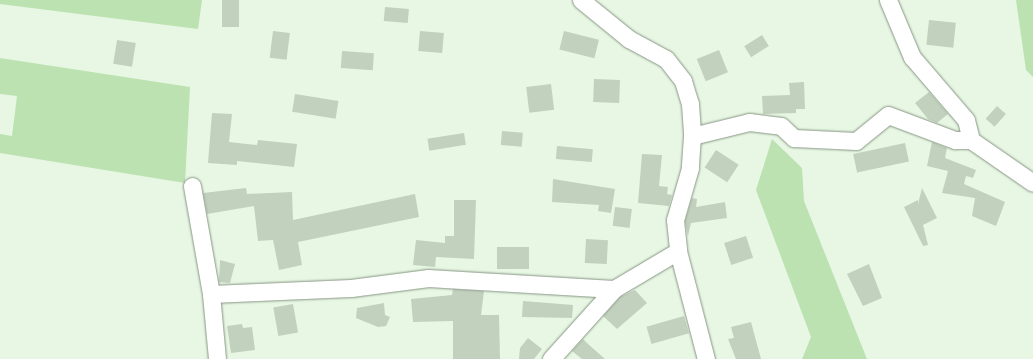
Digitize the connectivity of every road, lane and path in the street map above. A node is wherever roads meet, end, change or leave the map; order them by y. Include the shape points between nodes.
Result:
1 (581, 0) edge
2 (888, 0) edge
3 (692, 136) junction
4 (971, 140) junction
5 (1033, 183) edge
6 (192, 186) dead end
7 (678, 251) junction
8 (614, 289) junction
9 (211, 294) junction
10 (217, 359) edge
11 (551, 359) edge
12 (706, 359) edge

1 - 3 street via 629,39 666,59 682,81 690,104
2 - 4 street via 908,52 966,120
3 - 4 street via 749,122 781,126 794,138 856,140 888,115 956,140
3 - 7 street via 690,168 675,220
4 - 5 street
6 - 9 street
7 - 8 street
7 - 12 street
8 - 9 street via 428,278 351,288
8 - 11 street
9 - 10 street

